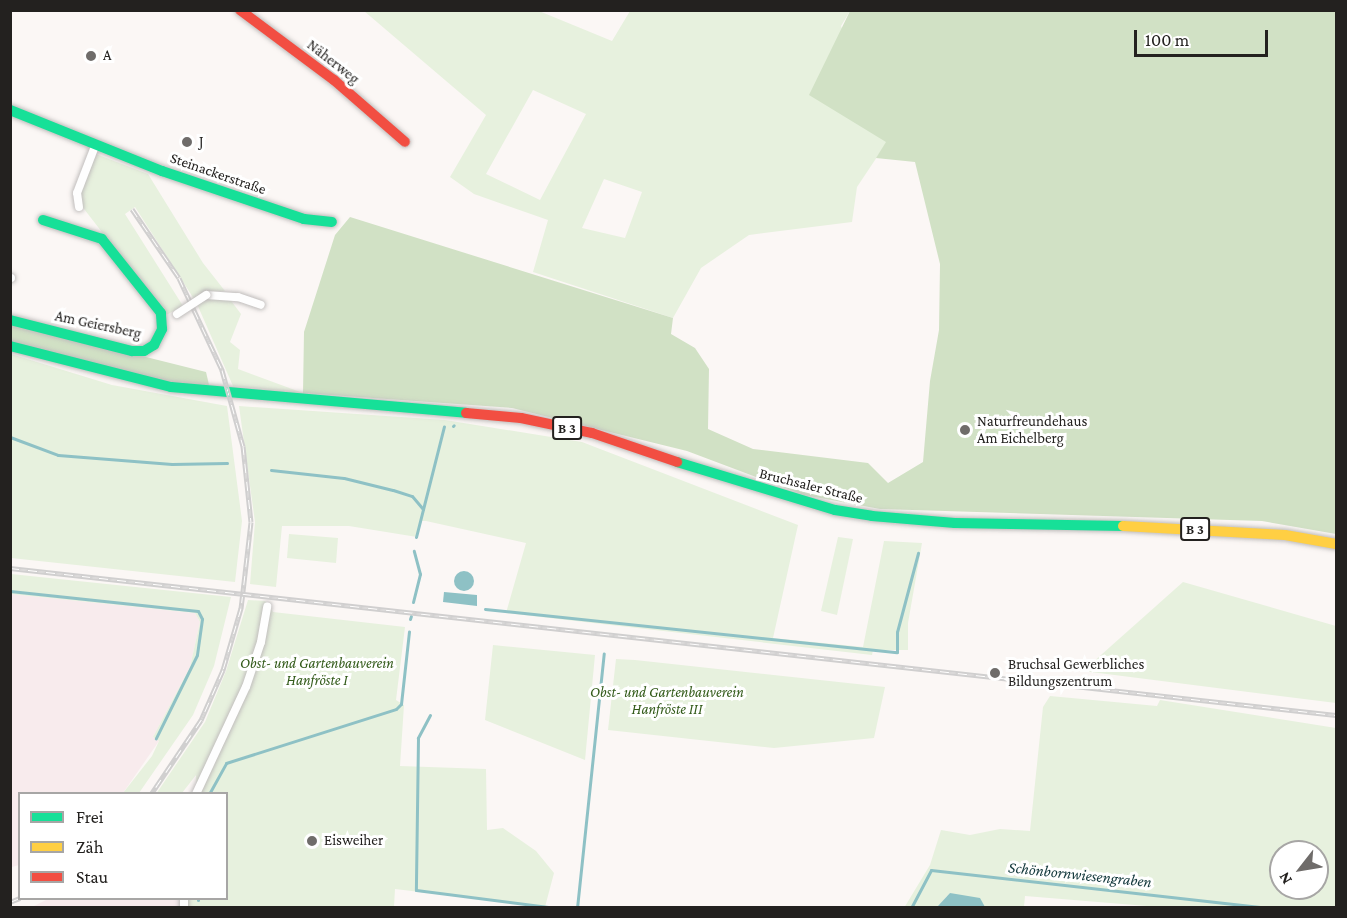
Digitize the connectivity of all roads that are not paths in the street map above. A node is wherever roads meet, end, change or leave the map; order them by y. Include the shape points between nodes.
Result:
1 (240, 10) edge
2 (10, 111) edge
3 (405, 142) dead end
4 (95, 146) junction
5 (79, 207) dead end
6 (43, 220) dead end
7 (332, 222) dead end
8 (261, 305) dead end
9 (10, 320) edge
10 (164, 322) junction
11 (10, 346) edge
12 (1336, 544) edge
13 (267, 608) dead end
14 (197, 792) edge

1 - 3 main road, Näherweg via 334,80
2 - 4 main road, Steinackerstraße
4 - 5 street via 76,193
4 - 7 main road, Steinackerstraße via 304,219
6 - 10 main road, Am Geiersberg via 102,238
8 - 10 street, Am Geiersberg, bridge via 238,297 207,295
9 - 10 main road, Am Geiersberg via 144,351 154,345
11 - 12 main road, Bruchsaler Straße / B 3 via 145,382 224,394 521,418 592,434 835,510 872,516 955,523 1168,527 1285,535
13 - 14 street via 246,687

